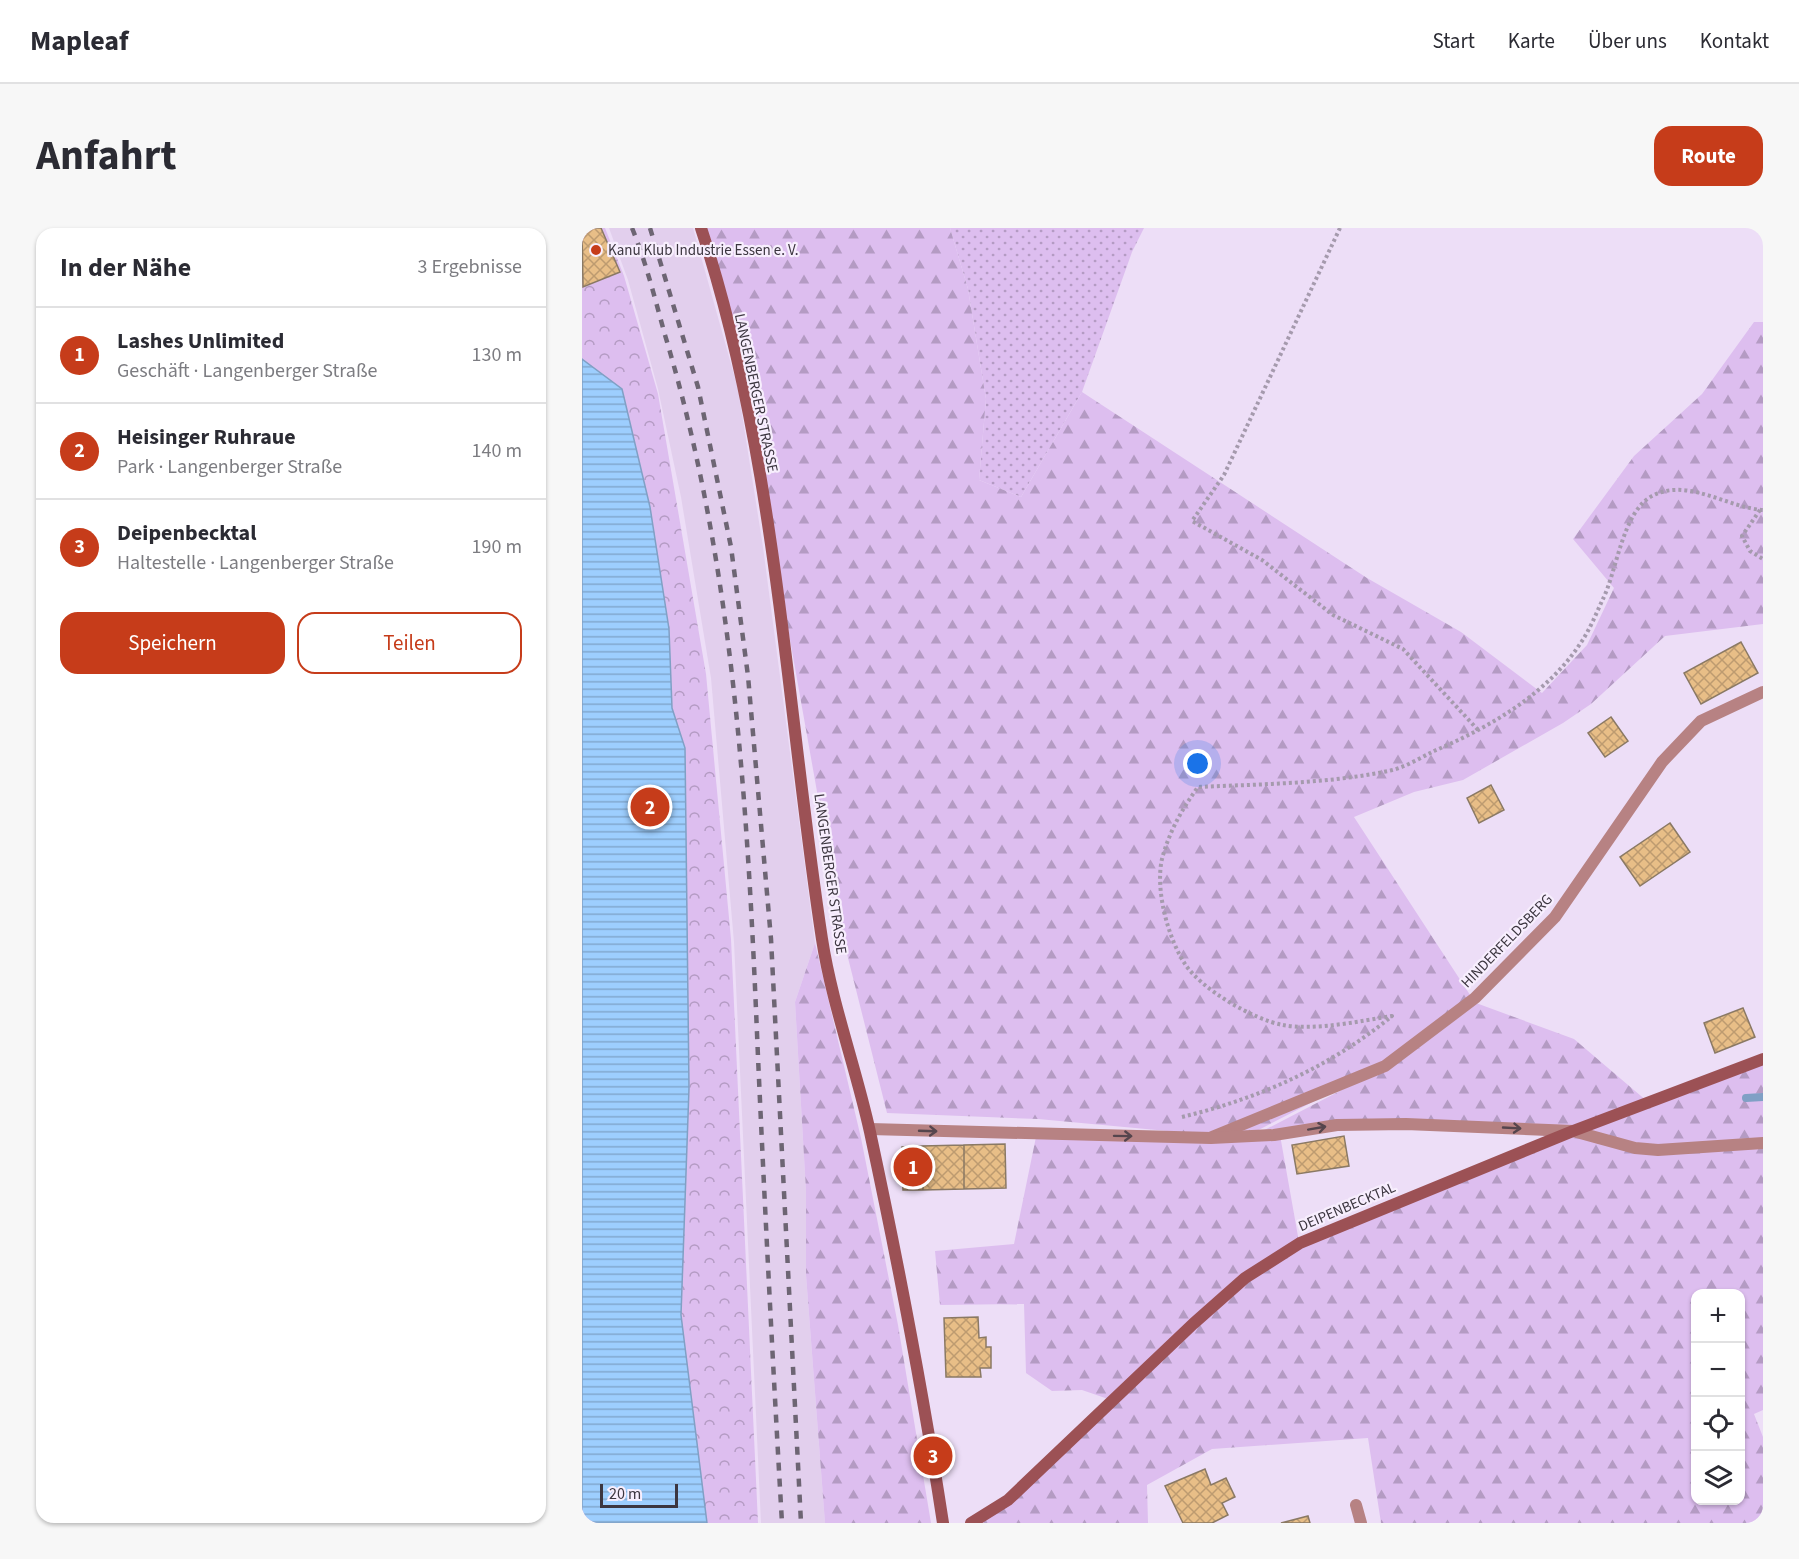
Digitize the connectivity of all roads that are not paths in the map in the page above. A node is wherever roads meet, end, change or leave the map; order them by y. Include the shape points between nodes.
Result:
1 (701, 228) edge
2 (1763, 692) edge
3 (1763, 1059) edge
4 (870, 1129) junction
5 (1573, 1131) junction
6 (1211, 1138) junction
7 (1763, 1143) edge
8 (1356, 1505) dead end
9 (943, 1523) edge
10 (971, 1523) edge
11 (1361, 1523) edge

1 - 4 main road, LANGENBERGER STRASSE via 742,384 757,464 823,943
2 - 6 street, HINDERFELDSBERG via 1701,722 1662,762 1555,917 1475,998 1385,1066
3 - 5 main road, DEIPENBECKTAL
4 -> 6 street, DEIPENBECKTAL
4 - 9 main road, LANGENBERGER STRASSE
6 -> 5 street, DEIPENBECKTAL via 1274,1135 1337,1125
5 - 7 street, DEIPENBECKTAL via 1635,1148 1658,1150
5 - 10 main road, DEIPENBECKTAL via 1300,1243 1245,1278 1008,1500
8 - 11 street

